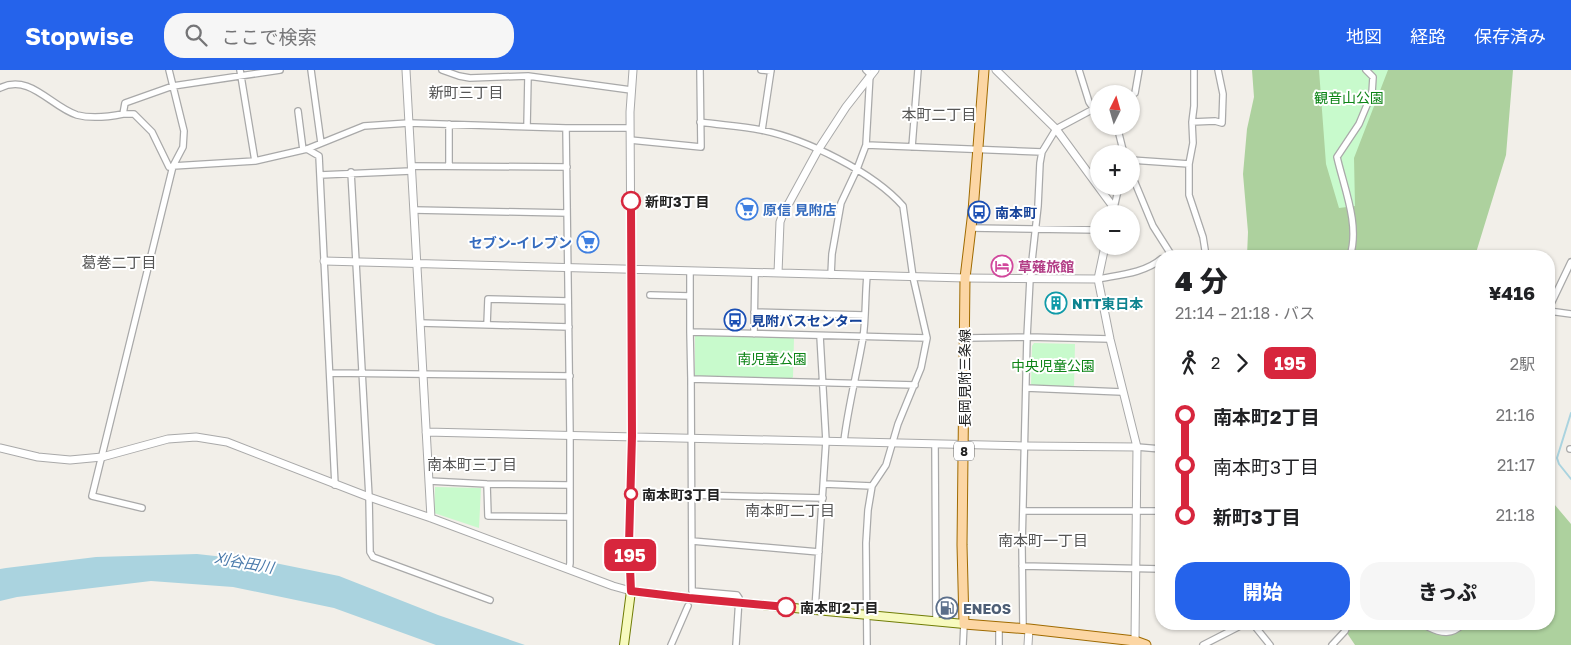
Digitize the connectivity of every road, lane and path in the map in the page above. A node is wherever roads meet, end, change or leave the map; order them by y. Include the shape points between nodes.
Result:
1 (169, 70) edge
2 (280, 70) edge
3 (311, 70) edge
4 (406, 70) edge
5 (442, 70) edge
6 (632, 70) edge
7 (700, 70) edge
8 (761, 70) edge
9 (771, 70) edge
10 (918, 70) edge
11 (984, 70) edge
12 (996, 70) edge
13 (1079, 70) edge
14 (1140, 70) edge
15 (1194, 70) edge
16 (1218, 70) edge
17 (1366, 70) edge
18 (870, 71) edge
19 (241, 73) edge
20 (528, 76) junction
21 (1137, 85) edge
22 (173, 86) junction
23 (0, 88) edge
24 (631, 90) junction
25 (1090, 102) edge
26 (1090, 110) edge
27 (298, 111) dead end
28 (123, 114) junction
29 (700, 122) junction
30 (1192, 122) junction
31 (409, 123) junction
32 (450, 124) junction
33 (527, 127) junction
34 (566, 128) junction
35 (630, 128) junction
36 (1056, 129) junction
37 (762, 130) junction
38 (630, 140) junction
39 (321, 143) junction
40 (866, 145) junction
41 (912, 147) junction
42 (978, 149) junction
43 (305, 150) junction
44 (818, 150) junction
45 (1042, 152) junction
46 (254, 161) junction
47 (1140, 161) edge
48 (1189, 164) junction
49 (449, 166) junction
50 (171, 167) junction
51 (567, 167) junction
52 (411, 168) junction
53 (857, 169) junction
54 (351, 172) junction
55 (320, 175) junction
56 (1140, 195) edge
57 (1109, 205) edge
58 (414, 210) junction
59 (567, 213) junction
60 (970, 228) junction
61 (1036, 228) junction
62 (1090, 230) edge
63 (1165, 250) edge
64 (1205, 250) edge
65 (1352, 250) edge
66 (1103, 255) edge
67 (324, 261) junction
68 (356, 262) junction
69 (1571, 262) edge
70 (417, 263) junction
71 (1155, 264) edge
72 (568, 267) junction
73 (632, 269) junction
74 (690, 271) junction
75 (755, 273) junction
76 (778, 273) junction
77 (831, 275) junction
78 (867, 276) junction
79 (913, 277) junction
80 (965, 278) junction
81 (1030, 279) junction
82 (1098, 279) junction
83 (650, 295) dead end
84 (690, 296) junction
85 (1555, 297) edge
86 (568, 301) junction
87 (1555, 311) edge
88 (754, 312) junction
89 (1571, 314) edge
90 (864, 315) junction
91 (420, 324) junction
92 (487, 325) junction
93 (569, 327) junction
94 (690, 332) junction
95 (754, 334) junction
96 (820, 336) junction
97 (863, 336) junction
98 (927, 338) junction
99 (964, 338) junction
100 (1027, 338) junction
101 (1110, 339) junction
102 (330, 373) junction
103 (362, 374) junction
104 (422, 374) junction
105 (570, 376) junction
106 (691, 379) junction
107 (824, 383) junction
108 (855, 383) junction
109 (915, 385) junction
110 (1026, 388) junction
111 (1122, 392) junction
112 (426, 432) junction
113 (570, 435) junction
114 (632, 436) junction
115 (690, 437) junction
116 (826, 441) junction
117 (844, 442) junction
118 (892, 443) junction
119 (935, 444) junction
120 (964, 444) junction
121 (1024, 446) junction
122 (1137, 447) junction
123 (0, 448) edge
124 (1155, 448) edge
125 (102, 457) junction
126 (428, 481) junction
127 (487, 484) junction
128 (569, 484) junction
129 (824, 484) junction
130 (336, 485) junction
131 (872, 486) junction
132 (691, 495) junction
133 (369, 497) junction
134 (823, 498) junction
135 (142, 508) dead end
136 (1137, 510) junction
137 (1023, 511) junction
138 (1155, 511) edge
139 (569, 517) junction
140 (431, 518) junction
141 (692, 541) junction
142 (819, 552) junction
143 (1022, 566) junction
144 (1136, 568) junction
145 (568, 569) junction
146 (1155, 569) edge
147 (631, 591) junction
148 (490, 600) dead end
149 (739, 602) junction
150 (688, 606) dead end
151 (815, 609) junction
152 (867, 614) junction
153 (936, 621) junction
154 (964, 624) junction
155 (999, 626) junction
156 (1026, 628) junction
157 (1232, 630) edge
158 (1258, 630) edge
159 (1346, 630) edge
160 (1434, 630) edge
161 (1455, 630) edge
162 (1135, 643) edge
163 (624, 645) edge
164 (671, 645) edge
165 (736, 645) edge
166 (867, 645) edge
167 (963, 645) edge
168 (999, 645) edge
169 (1028, 645) edge
170 (1146, 645) edge
171 (1203, 645) edge
172 (1270, 645) edge
173 (1332, 645) edge

1 - 22 street
2 - 19 street
3 - 39 street
4 - 31 street
5 - 20 street via 470,78
6 - 24 street
7 - 29 street
8 - 9 street
9 - 37 street
10 - 41 street
11 - 42 main road, 長岡見附三条線 / 8
12 - 36 street
13 - 25 street
14 - 21 street
15 - 30 street
16 - 30 street via 1223,94 1222,123
17 - 65 street via 1373,77 1369,100 1359,124 1337,157 1352,226
18 - 40 street
18 - 44 street
19 - 22 street
19 - 46 street
20 - 24 street
20 - 33 street
22 - 28 street via 125,103
22 - 50 street via 184,131 183,147
23 - 28 street via 18,84 28,87 82,116 102,118
24 - 35 street
26 - 36 street
27 - 43 street
28 - 50 street via 134,114 152,132
29 - 37 street
29 - 38 street via 701,147
30 - 48 street via 1194,143
31 - 32 street
31 - 39 street via 364,126
31 - 52 street
32 - 33 street
32 - 49 street
33 - 34 street
34 - 35 street
34 - 51 street
35 - 38 street
36 - 45 street
36 - 57 street
37 - 44 street
38 - 73 street
39 - 43 street
40 - 41 street
40 - 53 street
41 - 42 street
42 - 45 street
42 - 60 main road, 長岡見附三条線 / 8
43 - 46 street
43 - 55 street via 319,156
44 - 53 street
44 - 76 street via 780,222
45 - 61 street
46 - 50 street
47 - 48 street
48 - 64 street via 1189,195
49 - 51 street
49 - 52 street
50 - 125 street
51 - 59 street
52 - 54 street
52 - 58 street
53 - 77 street via 841,203
53 - 79 street via 903,206
54 - 55 street
54 - 68 street
55 - 67 street
56 - 63 street
58 - 59 street
58 - 70 street
59 - 72 street
60 - 61 street
60 - 80 main road, 長岡見附三条線 / 8
61 - 62 street
61 - 81 street
66 - 82 street
67 - 68 street
67 - 102 street
68 - 70 street
68 - 103 street
69 - 85 street
70 - 72 street
70 - 91 street
71 - 82 street
72 - 73 street
72 - 86 street
73 - 74 street
73 - 114 street
74 - 75 street
74 - 84 street
75 - 76 street
75 - 88 street
76 - 77 street
77 - 78 street
78 - 79 street
78 - 90 street
79 - 80 street
79 - 98 street
80 - 81 street
80 - 99 main road, 長岡見附三条線 / 8
81 - 82 street
81 - 100 street
82 - 101 street
83 - 84 street
84 - 94 street
86 - 92 street via 488,299
86 - 93 street
87 - 89 street
88 - 90 street
88 - 95 street
90 - 97 street
91 - 92 street
91 - 104 street
92 - 93 street
93 - 105 street
94 - 95 street
94 - 106 street
95 - 96 street
96 - 97 street
96 - 107 street
97 - 98 street
97 - 108 street
98 - 109 street
99 - 100 street
99 - 120 main road, 長岡見附三条線 / 8
100 - 101 street
100 - 110 street
101 - 111 street
102 - 103 street
102 - 130 street
103 - 104 street
103 - 133 street
104 - 105 street
104 - 112 street
105 - 113 street
106 - 107 street
106 - 115 street
107 - 108 street
107 - 116 street
108 - 109 street
108 - 117 street
109 - 118 street
110 - 111 street
110 - 121 street
111 - 122 street
112 - 113 street
112 - 126 street
113 - 114 street
113 - 128 street
114 - 115 street
114 - 147 street
115 - 116 street
115 - 132 street
116 - 117 street
116 - 129 street
117 - 118 street
118 - 119 street
118 - 131 street via 886,465
119 - 120 street
119 - 153 street
120 - 121 street
120 - 154 main road, 長岡見附三条線 / 8
121 - 122 street
121 - 137 street
122 - 124 street
122 - 136 street
123 - 125 street via 53,459
125 - 130 street via 168,439 196,437 227,442
125 - 135 street via 92,496
126 - 127 street
126 - 140 street
127 - 128 street
127 - 139 street via 488,516
128 - 139 street
129 - 131 street
129 - 134 street
130 - 133 street
131 - 152 street via 866,544
132 - 134 street
132 - 141 street
133 - 140 street
133 - 148 street via 370,552 373,557
134 - 142 street
136 - 137 street
136 - 138 street
136 - 144 street
137 - 143 street
139 - 145 street
140 - 145 street
141 - 142 street
141 - 149 street via 692,591 737,595
142 - 151 street
143 - 144 street
143 - 156 street
144 - 146 street
144 - 162 street
145 - 147 street
147 - 149 main road
147 - 163 main road
149 - 151 main road
149 - 165 street
150 - 164 street
151 - 152 main road
152 - 153 main road
152 - 166 street
153 - 154 main road
154 - 155 main road
154 - 167 street
155 - 156 main road
155 - 168 street
156 - 162 main road
156 - 169 street
157 - 171 street
158 - 172 street
159 - 173 street
160 - 161 street via 1439,633
162 - 170 main road

